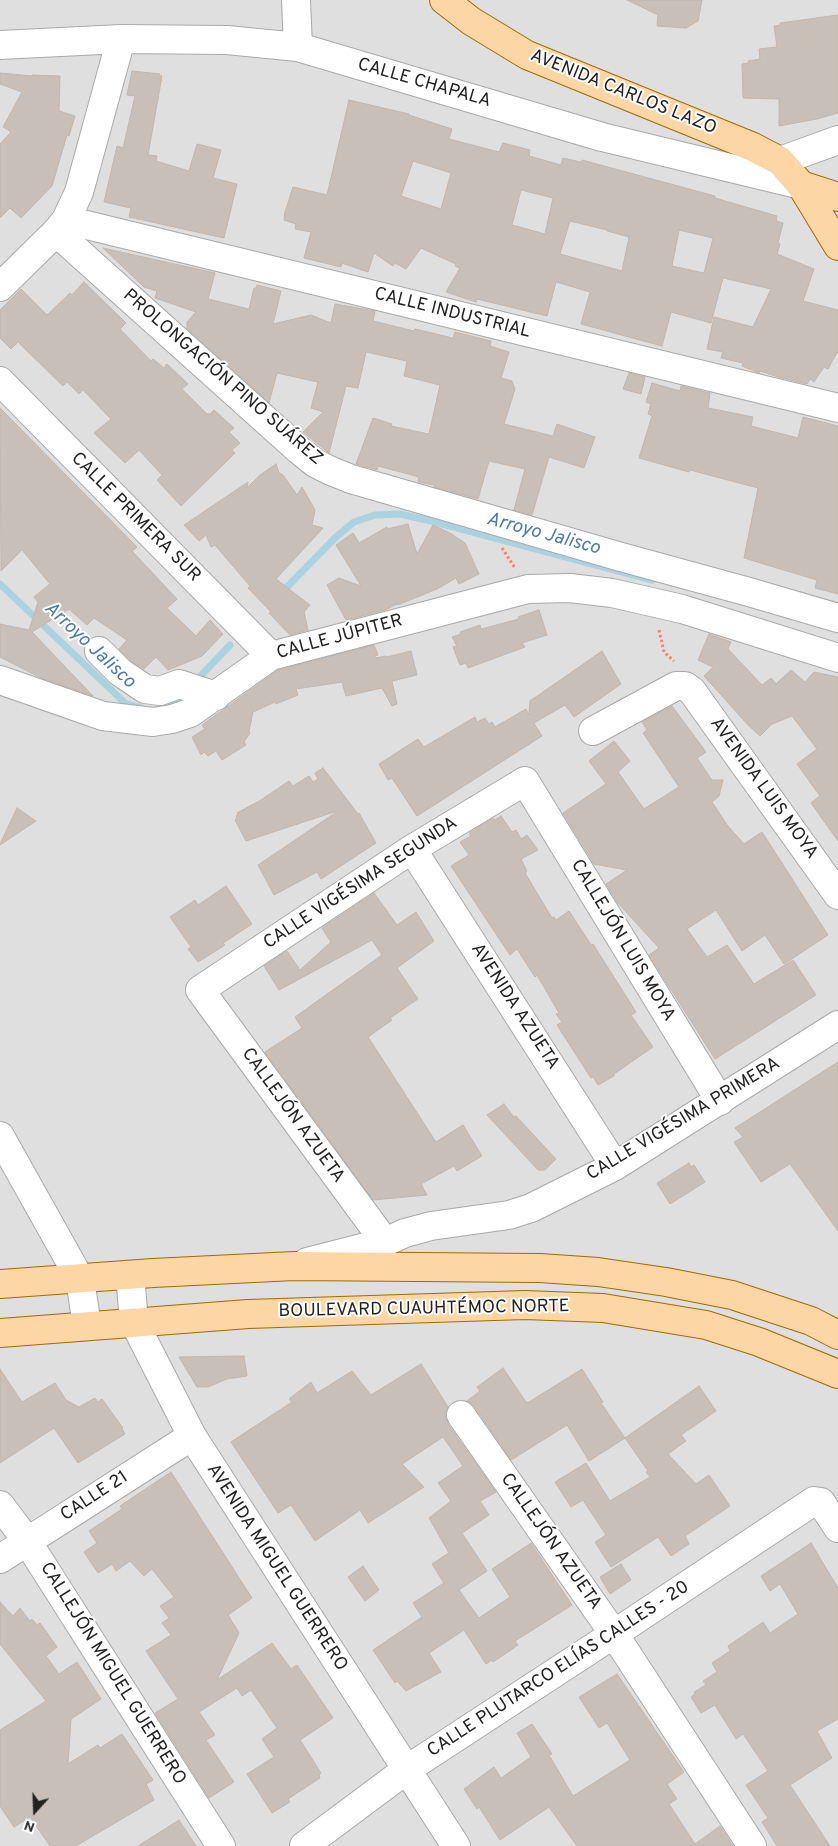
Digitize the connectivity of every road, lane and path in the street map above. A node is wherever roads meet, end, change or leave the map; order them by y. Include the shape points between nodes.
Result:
1 (296, 0) edge
2 (444, 0) edge
3 (120, 38) junction
4 (0, 45) edge
5 (298, 47) junction
6 (838, 140) edge
7 (780, 161) junction
8 (801, 185) junction
9 (838, 197) edge
10 (61, 226) junction
11 (838, 246) edge
12 (0, 288) edge
13 (0, 381) edge
14 (838, 408) edge
15 (838, 618) edge
16 (660, 622) dead end
17 (99, 651) dead end
18 (271, 656) junction
19 (838, 658) edge
20 (681, 675) junction
21 (0, 680) edge
22 (199, 690) junction
23 (593, 731) dead end
24 (525, 781) joint
25 (412, 849) junction
26 (838, 894) edge
27 (200, 990) joint
28 (838, 1025) edge
29 (720, 1101) junction
30 (0, 1136) edge
31 (615, 1166) junction
32 (384, 1242) junction
33 (294, 1266) junction
34 (130, 1276) junction
35 (80, 1279) junction
36 (0, 1284) edge
37 (134, 1322) junction
38 (86, 1326) junction
39 (0, 1333) edge
40 (838, 1334) edge
41 (838, 1374) edge
42 (461, 1415) dead end
43 (192, 1436) junction
44 (0, 1505) edge
45 (838, 1528) edge
46 (27, 1541) junction
47 (0, 1559) edge
48 (614, 1634) junction
49 (406, 1770) junction
50 (221, 1846) edge
51 (304, 1846) edge
52 (456, 1846) edge
53 (752, 1846) edge

1 - 5 street
2 - 7 main road, AVENIDA CARLOS LAZO via 471,21 527,55
3 - 4 street, CALLE CHAPALA
3 - 5 street, CALLE CHAPALA via 227,40
3 - 10 street via 79,192
5 - 8 street, CALLE CHAPALA via 602,137
6 - 7 street
7 - 8 main road, AVENIDA CARLOS LAZO
8 - 9 main road, CALLE CHAPALA
8 - 11 main road, AVENIDA CARLOS LAZO
10 - 12 street
10 - 14 street, CALLE INDUSTRIAL
10 - 15 street, PROLONGACIÓN PINO SUÁREZ via 315,463 351,479
13 - 18 street, CALLE PRIMERA SUR
16 - 20 path via 664,652
17 - 22 street via 120,672 145,689
18 - 19 street, CALLE JÚPITER via 528,589 570,588 612,593 682,609
18 - 22 street, CALLE JÚPITER
20 - 23 street via 676,686
20 - 26 street, AVENIDA LUIS MOYA
21 - 22 street, CALLE JÚPITER via 103,716 154,722 190,713
24 - 25 street, CALLE VIGÉSIMA SEGUNDA
24 - 29 street, CALLEJÓN LUIS MOYA
25 - 27 street, CALLE VIGÉSIMA SEGUNDA
25 - 31 street, AVENIDA AZUETA
27 - 32 street, CALLEJÓN AZUETA
28 - 29 street, CALLE VIGÉSIMA PRIMERA
29 - 31 street, CALLE VIGÉSIMA PRIMERA
30 - 35 street
31 - 32 street, CALLE VIGÉSIMA PRIMERA via 531,1208 509,1215 431,1226
32 - 33 street, CALLE VIGÉSIMA PRIMERA
33 - 34 main road
33 - 40 main road via 540,1268 598,1272 732,1295 811,1321
34 - 35 main road
34 - 37 street, AVENIDA MIGUEL GUERRERO
35 - 36 main road
35 - 38 street
37 - 38 main road, BOULEVARD CUAUHTÉMOC NORTE
37 - 41 main road, BOULEVARD CUAUHTÉMOC NORTE via 454,1306 525,1304 603,1308 706,1325 759,1342
37 - 43 street, AVENIDA MIGUEL GUERRERO
38 - 39 main road, BOULEVARD CUAUHTÉMOC NORTE
42 - 48 street, CALLEJÓN AZUETA
43 - 46 street, CALLE 21
43 - 49 street, AVENIDA MIGUEL GUERRERO
44 - 46 street, CALLEJÓN MIGUEL GUERRERO
45 - 48 street, CALLE PLUTARCO ELÍAS CALLES - 20 via 821,1502 814,1501
46 - 47 street, CALLE 21
46 - 50 street, CALLEJÓN MIGUEL GUERRERO
48 - 49 street, CALLE PLUTARCO ELÍAS CALLES - 20
48 - 53 street, CALLEJÓN AZUETA
49 - 51 street, CALLE PLUTARCO ELÍAS CALLES - 20
49 - 52 street, AVENIDA MIGUEL GUERRERO

